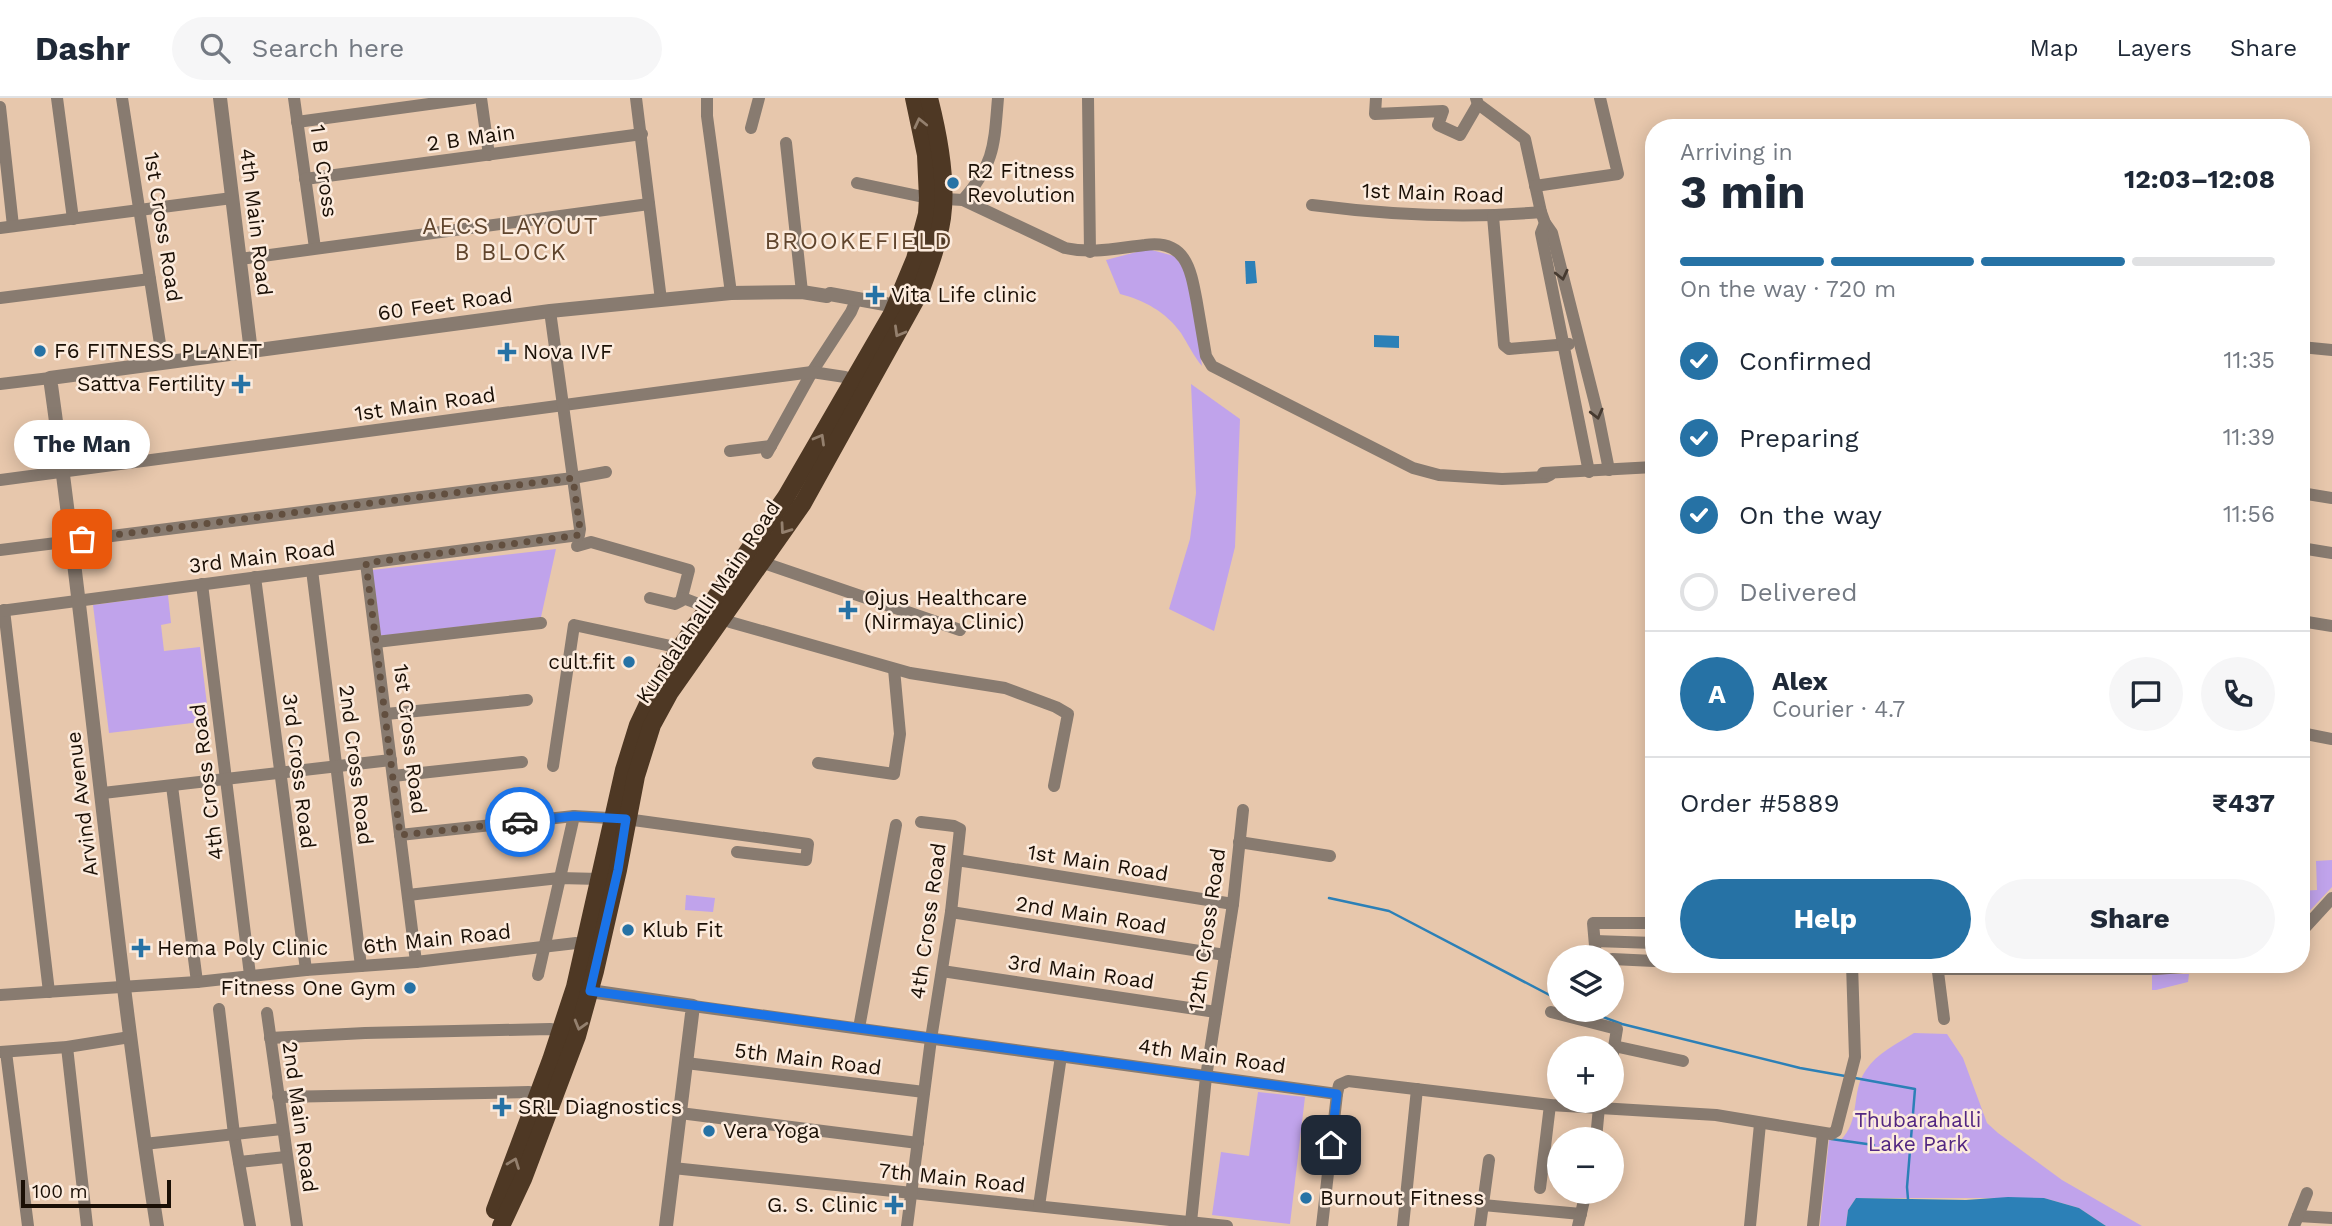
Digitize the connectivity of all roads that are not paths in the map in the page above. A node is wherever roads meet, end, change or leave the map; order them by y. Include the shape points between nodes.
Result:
1 (57, 98) edge
2 (122, 98) edge
3 (220, 98) edge
4 (295, 98) edge
5 (473, 98) edge
6 (481, 98) edge
7 (636, 98) edge
8 (708, 98) edge
9 (759, 98) edge
10 (914, 98) edge
11 (929, 98) edge
12 (998, 98) edge
13 (1087, 98) edge
14 (1376, 98) edge
15 (1600, 98) edge
16 (1477, 101) edge
17 (0, 107) edge
18 (298, 122) junction
19 (751, 128) dead end
20 (642, 134) junction
21 (786, 143) dead end
22 (489, 155) junction
23 (305, 179) junction
24 (857, 183) dead end
25 (1535, 186) junction
26 (232, 198) junction
27 (935, 198) junction
28 (963, 200) junction
29 (649, 204) junction
30 (1312, 205) dead end
31 (140, 209) junction
32 (1493, 216) junction
33 (1543, 218) junction
34 (73, 219) junction
35 (6, 227) edge
36 (315, 248) junction
37 (1090, 253) junction
38 (240, 259) junction
39 (150, 279) junction
40 (802, 292) junction
41 (731, 293) junction
42 (0, 298) edge
43 (660, 300) junction
44 (856, 302) junction
45 (894, 310) junction
46 (550, 311) junction
47 (1578, 342) junction
48 (1562, 346) junction
49 (2310, 348) edge
50 (2332, 350) edge
51 (251, 352) junction
52 (163, 363) junction
53 (812, 372) junction
54 (50, 377) junction
55 (854, 381) junction
56 (0, 384) edge
57 (564, 405) junction
58 (730, 451) dead end
59 (1645, 468) edge
60 (1609, 470) junction
61 (62, 471) junction
62 (606, 472) dead end
63 (1589, 472) junction
64 (573, 478) junction
65 (0, 480) edge
66 (2310, 494) edge
67 (2332, 498) edge
68 (71, 540) junction
69 (574, 542) junction
70 (2310, 549) edge
71 (0, 550) edge
72 (2332, 553) edge
73 (761, 562) junction
74 (366, 563) junction
75 (312, 570) junction
76 (255, 577) junction
77 (202, 584) junction
78 (650, 598) dead end
79 (683, 598) junction
80 (79, 599) junction
81 (2, 611) edge
82 (716, 613) junction
83 (2310, 622) edge
84 (541, 623) dead end
85 (2332, 625) edge
86 (960, 630) dead end
87 (376, 642) junction
88 (680, 648) junction
89 (894, 669) junction
90 (527, 700) dead end
91 (386, 714) junction
92 (2310, 735) edge
93 (2332, 739) edge
94 (391, 760) junction
95 (522, 762) dead end
96 (818, 763) dead end
97 (553, 766) dead end
98 (337, 767) junction
99 (280, 774) junction
100 (393, 776) junction
101 (226, 779) junction
102 (172, 786) junction
103 (1054, 786) dead end
104 (103, 793) junction
105 (1243, 810) dead end
106 (574, 816) junction
107 (620, 818) junction
108 (921, 822) dead end
109 (896, 825) dead end
110 (400, 835) junction
111 (1242, 842) junction
112 (737, 852) dead end
113 (1330, 856) dead end
114 (957, 860) junction
115 (559, 878) junction
116 (600, 879) junction
117 (408, 895) junction
118 (2332, 898) edge
119 (1233, 904) junction
120 (951, 912) junction
121 (2310, 922) edge
122 (1645, 923) edge
123 (1595, 942) junction
124 (1645, 943) edge
125 (585, 945) junction
126 (1595, 945) edge
127 (544, 947) junction
128 (1225, 955) junction
129 (1624, 960) edge
130 (1645, 961) edge
131 (416, 962) junction
132 (361, 966) junction
133 (306, 970) junction
134 (942, 971) junction
135 (1852, 973) edge
136 (1939, 973) edge
137 (250, 975) junction
138 (538, 975) dead end
139 (197, 982) junction
140 (124, 987) junction
141 (590, 991) junction
142 (49, 992) junction
143 (0, 995) edge
144 (693, 1006) junction
145 (219, 1009) dead end
146 (1216, 1012) junction
147 (267, 1013) dead end
148 (1944, 1019) dead end
149 (1600, 1022) edge
150 (859, 1028) junction
151 (561, 1031) junction
152 (1616, 1036) edge
153 (130, 1037) junction
154 (270, 1038) junction
155 (931, 1039) junction
156 (67, 1047) junction
157 (3, 1052) edge
158 (1624, 1054) edge
159 (1061, 1056) junction
160 (1683, 1061) dead end
161 (686, 1063) junction
162 (1206, 1077) junction
163 (1417, 1089) junction
164 (925, 1092) junction
165 (1337, 1094) junction
166 (538, 1095) junction
167 (278, 1097) junction
168 (1547, 1105) edge
169 (1624, 1107) edge
170 (680, 1113) junction
171 (1549, 1113) edge
172 (1760, 1124) junction
173 (282, 1129) junction
174 (1823, 1133) junction
175 (234, 1134) junction
176 (918, 1143) junction
177 (144, 1144) junction
178 (286, 1157) junction
179 (1489, 1160) dead end
180 (239, 1162) junction
181 (673, 1168) junction
182 (1540, 1188) dead end
183 (911, 1193) junction
184 (2307, 1193) dead end
185 (1483, 1205) junction
186 (1039, 1206) junction
187 (2332, 1218) edge
188 (1580, 1220) edge
189 (2296, 1221) edge
190 (1164, 1223) edge
191 (1199, 1224) edge
192 (28, 1226) edge
193 (87, 1226) edge
194 (157, 1226) edge
195 (250, 1226) edge
196 (297, 1226) edge
197 (489, 1226) edge
198 (501, 1226) edge
199 (666, 1226) edge
200 (907, 1226) edge
201 (1227, 1226) edge
202 (1322, 1226) edge
203 (1403, 1226) edge
204 (1480, 1226) edge
205 (1749, 1226) edge
206 (1813, 1226) edge

1 - 34 street
2 - 31 street, 1st Cross Road
3 - 26 street, 4th Main Road
4 - 18 street, 1 B Cross
5 - 18 street
6 - 22 street
7 - 20 street
8 - 41 street
9 - 19 street
27 -> 10 main road, Kundalahalli Main Road
11 - 27 main road, Kundalahalli Main Road via 937,136
12 - 28 street via 991,158
13 - 37 street
14 - 16 street via 1375,114 1443,111 1438,125 1460,135
15 - 25 street via 1618,174
16 - 25 street via 1525,139
17 - 35 street
18 - 23 street, 1 B Cross
20 - 22 street, 2 B Main
20 - 29 street
21 - 40 street
22 - 23 street, 2 B Main
23 - 36 street, 1 B Cross
24 - 27 street
25 - 33 street
26 - 31 street
26 - 38 street, 4th Main Road
27 - 28 street
27 - 45 main road, Kundalahalli Main Road
27 -> 73 main road, Kundalahalli Main Road via 942,218 933,258 915,303 803,503
28 - 37 street via 1065,248
29 - 36 street
29 - 43 street
30 - 32 street, 1st Main Road via 1370,213
31 - 34 street
31 - 39 street, 1st Cross Road
32 - 33 street, 1st Main Road
32 - 48 street via 1504,345 1509,349
33 -> 47 street via 1552,233
33 - 48 street via 1541,233
34 - 35 street
36 - 38 street
37 - 63 street via 1148,244 1173,248 1191,271 1206,356 1212,366 1398,462 1435,473
38 - 51 street, 4th Main Road
39 - 42 street
39 - 52 street, 1st Cross Road
40 - 41 street, 60 Feet Road
40 - 44 street, 60 Feet Road via 830,293
41 - 43 street, 60 Feet Road
43 - 46 street, 60 Feet Road
44 - 45 street, 60 Feet Road
44 - 53 street
45 - 55 main road, Kundalahalli Main Road
46 - 51 street, 60 Feet Road
46 - 57 street
47 - 48 street
47 -> 60 street
48 - 63 street
49 - 50 street
51 - 52 street, 60 Feet Road
52 - 54 street, 60 Feet Road
53 - 55 street, 1st Main Road
53 - 57 street, 1st Main Road
53 - 58 street via 769,450
54 - 56 street, 60 Feet Road
54 - 61 street, Arvind Avenue
82 -> 55 main road, Kundalahalli Main Road
57 - 61 street, 1st Main Road
57 - 64 street
59 - 60 street
60 - 63 street
61 - 65 street, 1st Main Road
61 - 68 street, Arvind Avenue
62 - 64 street
64 - 68 street
64 - 69 street via 580,529
66 - 67 street
68 - 71 street
68 - 80 street, Arvind Avenue
69 - 74 street, 3rd Main Road
69 - 79 street, 3rd Main Road via 592,542 690,570
70 - 72 street
73 - 82 main road, Kundalahalli Main Road
73 - 86 street
74 - 75 street, 3rd Main Road
74 - 87 street, 1st Cross Road
75 - 76 street, 3rd Main Road
75 - 98 street, 2nd Cross Road
76 - 77 street, 3rd Main Road
76 - 99 street, 3rd Cross Road
77 - 80 street, 3rd Main Road
77 - 101 street, 4th Cross Road
78 - 79 street via 675,604
79 - 82 street
80 - 81 street, 3rd Main Road
80 - 104 street, Arvind Avenue
81 - 142 street
82 - 88 main road, Kundalahalli Main Road
82 - 89 street via 730,622
82 - 107 main road, Kundalahalli Main Road via 652,725
83 - 85 street
84 - 87 street
87 - 91 street, 1st Cross Road
88 - 97 street via 574,625
88 - 107 main road, Kundalahalli Main Road via 638,725 624,770
89 - 96 street via 900,734 894,774
89 - 103 street via 1005,688 1068,714
90 - 91 street
91 - 94 street, 1st Cross Road
92 - 93 street
94 - 98 street
94 - 100 street, 1st Cross Road
95 - 100 street
98 - 99 street
98 - 132 street, 2nd Cross Road
99 - 101 street
99 - 133 street, 3rd Cross Road
100 - 110 street, 1st Cross Road
101 - 102 street
101 - 137 street, 4th Cross Road
102 - 104 street
102 - 139 street
104 - 140 street, Arvind Avenue
105 - 111 street, 12th Cross Road
106 - 107 street
106 - 110 street
106 - 115 street
107 - 112 street via 808,844 806,860
107 - 116 main road, Kundalahalli Main Road
107 - 141 main road, Kundalahalli Main Road via 618,870
108 - 114 street, 4th Cross Road via 960,829
109 - 150 street
110 - 117 street, 1st Cross Road
111 - 113 street
111 - 119 street, 12th Cross Road
114 - 119 street, 1st Main Road
114 - 120 street, 4th Cross Road
115 - 116 street
115 - 117 street
115 - 127 street
116 - 125 main road, Kundalahalli Main Road
117 - 131 street, 1st Cross Road
118 - 121 street
119 - 128 street, 12th Cross Road
120 - 128 street, 2nd Main Road
120 - 134 street, 4th Cross Road
122 - 123 street via 1593,923
123 - 124 street
123 - 126 street
125 - 127 street, 6th Main Road
125 - 151 main road, Kundalahalli Main Road
127 - 131 street, 6th Main Road
127 - 138 street
128 - 146 street, 12th Cross Road
129 - 130 street
131 - 132 street, 6th Main Road
132 - 133 street, 6th Main Road
133 - 137 street, 6th Main Road
134 - 146 street, 3rd Main Road
134 - 155 street, 4th Cross Road
135 - 174 street via 1855,1056 1836,1132
136 - 148 street
137 - 139 street, 6th Main Road
139 - 140 street, 6th Main Road
140 - 142 street, 6th Main Road
140 - 153 street, Arvind Avenue
141 - 144 street, 4th Main Road
141 -> 198 main road, Kundalahalli Main Road via 554,1100
142 - 143 street, 6th Main Road
144 - 150 street, 4th Main Road
144 - 161 street
145 - 175 street
146 - 162 street, 12th Cross Road
147 - 154 street, 2nd Main Road
149 - 152 street via 1617,1030
150 - 155 street, 4th Main Road
151 - 154 street
151 - 166 main road, Kundalahalli Main Road
153 - 156 street
153 - 177 street, Arvind Avenue
154 - 167 street, 2nd Main Road
155 - 159 street, 4th Main Road
155 - 164 street, 4th Cross Road
156 - 157 street
156 - 193 street
157 - 192 street
158 - 160 street
159 - 162 street, 4th Main Road
159 - 186 street
161 - 164 street, 5th Main Road
161 - 170 street
162 - 165 street, 4th Main Road
162 - 191 street, 12th Cross Road
163 - 165 street, 4th Main Road via 1348,1081 1339,1085
163 - 168 street, 4th Main Road
163 - 203 street
164 - 176 street, 4th Cross Road
165 - 202 street
166 - 167 street
197 -> 166 main road, Kundalahalli Main Road
167 - 173 street, 2nd Main Road
169 - 172 street, 4th Main Road
170 - 176 street
170 - 181 street
171 - 182 street
172 - 174 street, 4th Main Road
172 - 205 street
173 - 175 street
173 - 178 street, 2nd Main Road
174 - 206 street
175 - 177 street
175 - 180 street
176 - 183 street, 4th Cross Road
177 - 194 street, Arvind Avenue
178 - 180 street
178 - 196 street, 2nd Main Road
179 - 185 street
180 - 195 street
181 - 183 street, 7th Main Road
181 - 199 street
183 - 186 street, 7th Main Road
183 - 200 street, 4th Cross Road
184 - 189 street
185 - 188 street
185 - 204 street
186 - 190 street, 7th Main Road
187 - 189 street
190 - 191 street, 7th Main Road
191 - 201 street, 7th Main Road

